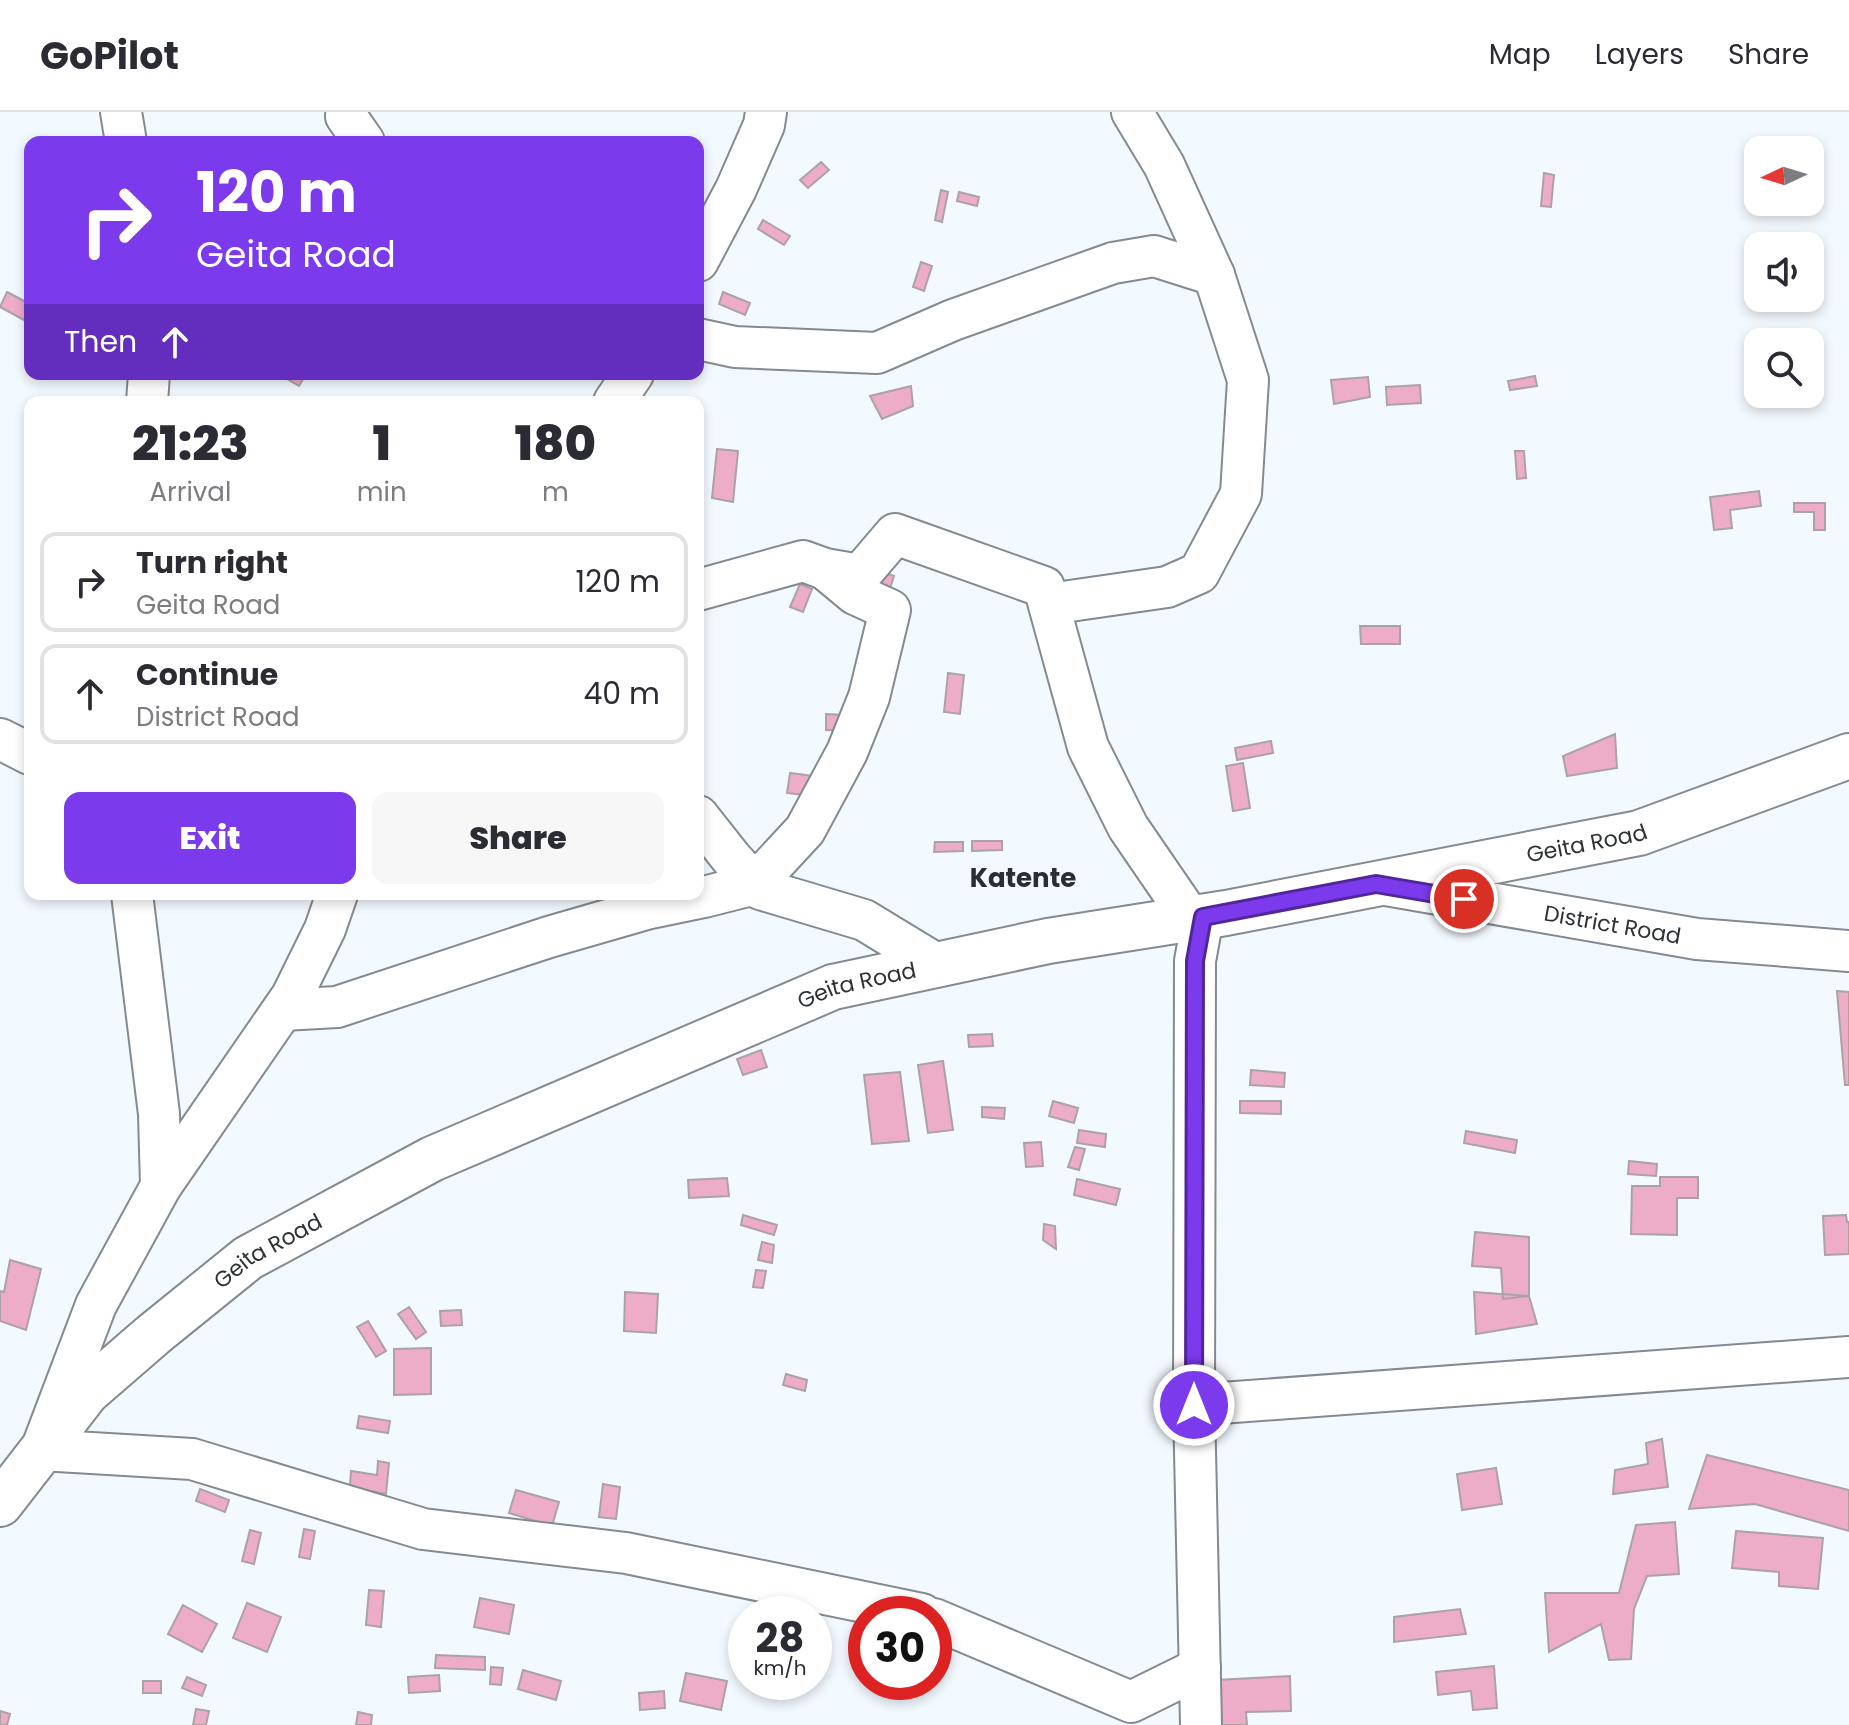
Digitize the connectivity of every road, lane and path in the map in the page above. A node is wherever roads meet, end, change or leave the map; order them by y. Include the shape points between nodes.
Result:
1 (121, 112) edge
2 (347, 112) edge
3 (766, 112) edge
4 (1132, 112) edge
5 (125, 136) edge
6 (360, 136) edge
7 (704, 250) edge
8 (1214, 275) junction
9 (704, 340) edge
10 (825, 569) junction
11 (704, 588) edge
12 (1049, 604) junction
13 (0, 739) edge
14 (24, 751) edge
15 (1849, 756) edge
16 (704, 824) edge
17 (755, 884) junction
18 (1376, 884) junction
19 (704, 897) edge
20 (133, 900) edge
21 (334, 900) edge
22 (690, 900) edge
23 (1197, 918) junction
24 (1849, 951) edge
25 (938, 965) junction
26 (283, 1010) junction
27 (161, 1186) junction
28 (1849, 1357) edge
29 (1194, 1405) junction
30 (41, 1450) junction
31 (0, 1504) edge
32 (848, 1599) edge
33 (952, 1628) edge
34 (1200, 1668) junction
35 (1126, 1714) edge
36 (1201, 1725) edge

1 - 5 street
2 - 6 street
3 - 7 street via 736,189
4 - 8 street via 1164,165
8 - 9 street via 1154,256 1113,263 877,353 735,347
8 - 12 street via 1248,380 1241,494 1199,573 1167,587
10 - 11 street via 803,561
10 - 12 street via 860,575 895,534 1044,587
10 - 17 street via 855,594 890,610 869,697 847,752 805,830
12 - 23 street via 1088,747 1128,827
13 - 14 street
15 - 18 main road, Geita Road via 1639,833
16 - 17 street
17 - 19 street
17 - 25 street via 864,920
18 - 23 main road, Geita Road
18 - 24 street, District Road via 1697,939
20 - 27 street via 159,1114
21 - 26 street via 325,929
22 - 26 street via 549,937 337,1007
23 - 25 main road, Geita Road
23 - 29 street
25 - 30 main road, Geita Road via 833,987 418,1166 248,1258 87,1392
26 - 27 street
27 - 30 street via 96,1305
28 - 29 street
29 - 34 street
30 - 31 main road, Geita Road
30 - 32 street via 192,1459 423,1529 626,1553
33 - 35 street
34 - 35 street
34 - 36 street

